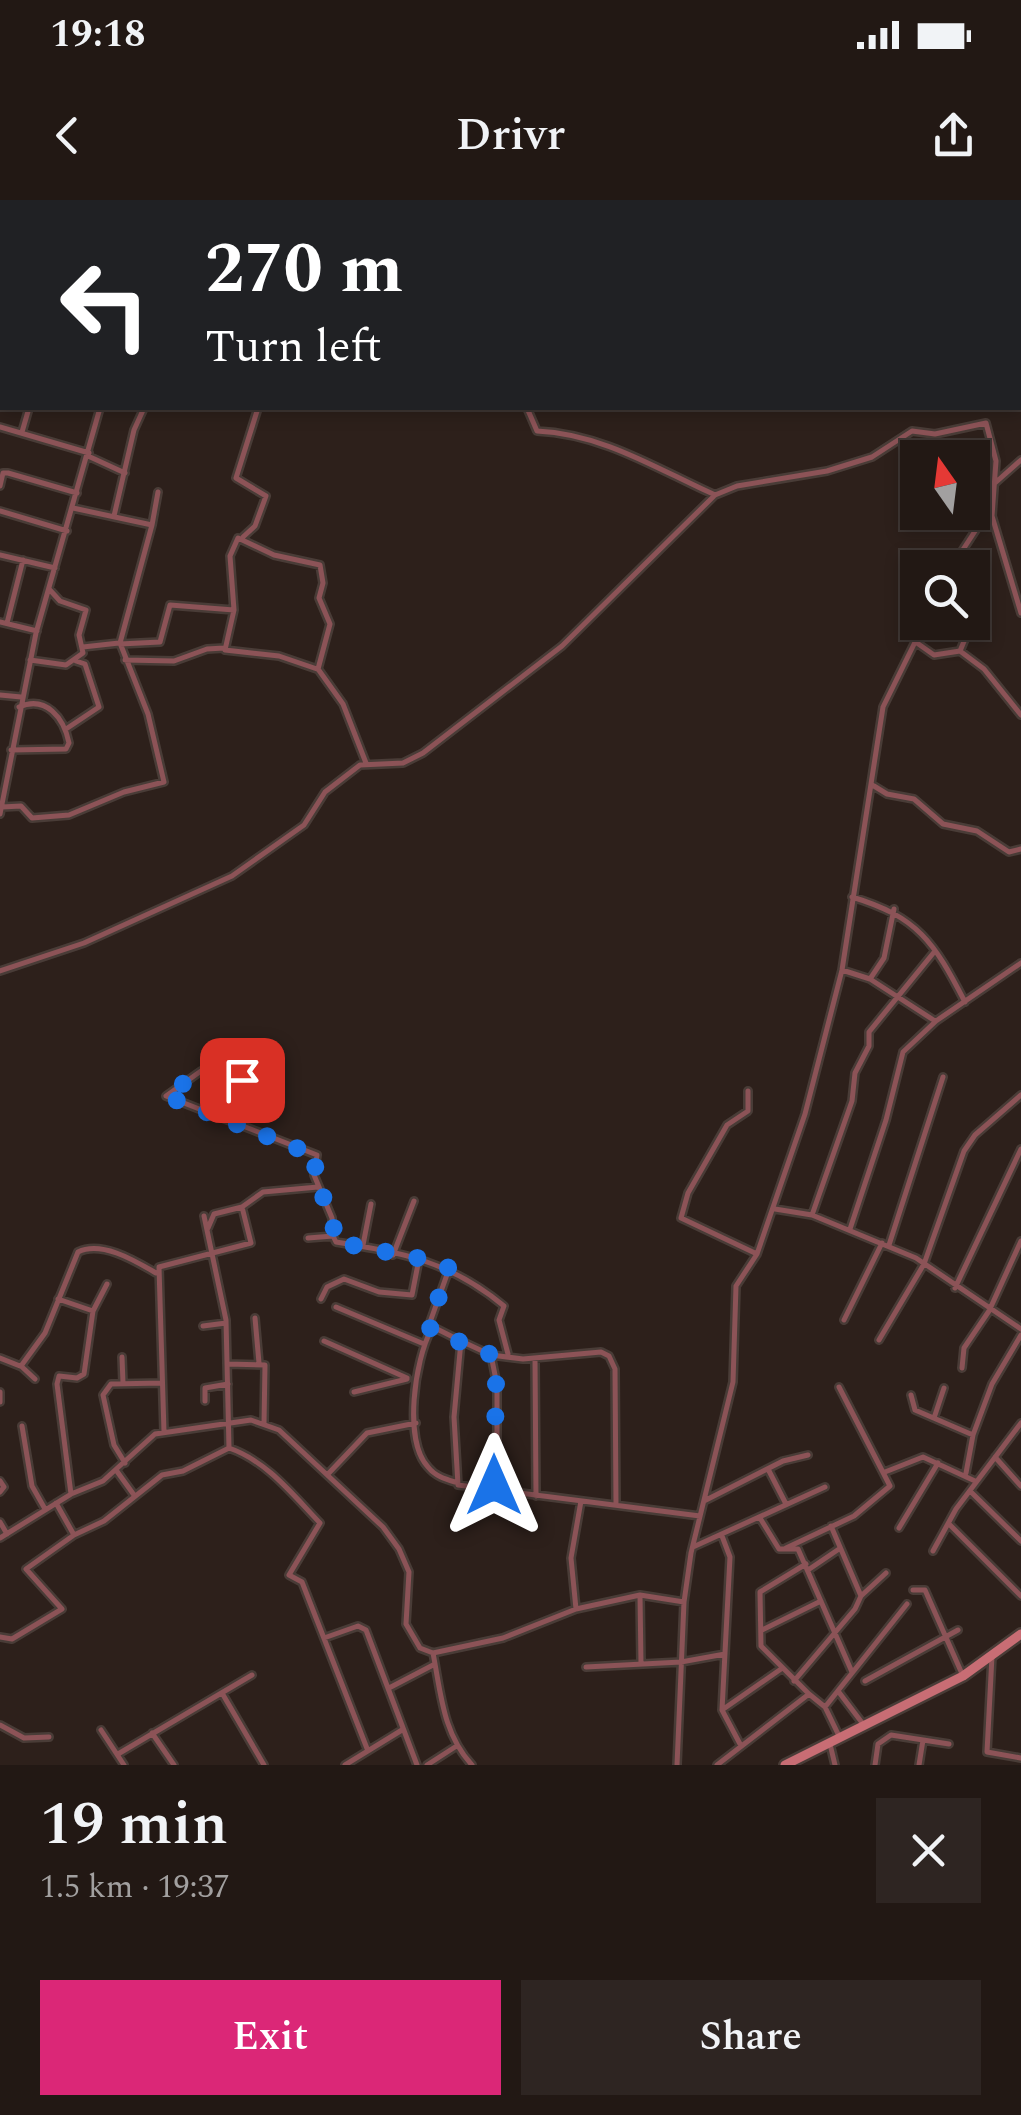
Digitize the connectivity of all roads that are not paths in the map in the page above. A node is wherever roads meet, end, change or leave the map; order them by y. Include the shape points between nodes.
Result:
1 (28, 410) edge
2 (100, 410) edge
3 (143, 410) edge
4 (257, 410) edge
5 (528, 410) edge
6 (0, 426) edge
7 (22, 432) junction
8 (89, 454) junction
9 (1021, 460) edge
10 (2, 472) edge
11 (125, 473) junction
12 (993, 485) junction
13 (0, 486) edge
14 (158, 492) dead end
15 (77, 493) junction
16 (715, 495) junction
17 (73, 508) junction
18 (0, 511) edge
19 (114, 516) junction
20 (992, 516) junction
21 (152, 525) junction
22 (67, 530) junction
23 (243, 537) junction
24 (962, 550) edge
25 (0, 555) edge
26 (24, 560) junction
27 (56, 568) junction
28 (49, 590) junction
29 (234, 610) junction
30 (1021, 613) edge
31 (3, 623) edge
32 (37, 630) junction
33 (965, 640) edge
34 (916, 642) joint
35 (120, 644) junction
36 (83, 647) junction
37 (224, 648) junction
38 (960, 651) junction
39 (30, 660) junction
40 (126, 660) junction
41 (76, 661) junction
42 (318, 669) junction
43 (0, 695) edge
44 (21, 697) junction
45 (18, 707) junction
46 (1021, 715) edge
47 (66, 729) junction
48 (11, 750) junction
49 (366, 762) junction
50 (874, 786) junction
51 (1, 811) edge
52 (1021, 850) edge
53 (852, 898) junction
54 (894, 910) junction
55 (935, 951) junction
56 (1021, 963) edge
57 (842, 970) junction
58 (0, 971) edge
59 (870, 979) junction
60 (895, 997) junction
61 (965, 1002) junction
62 (936, 1021) junction
63 (256, 1062) dead end
64 (943, 1077) dead end
65 (748, 1091) dead end
66 (1021, 1095) edge
67 (1021, 1149) edge
68 (318, 1187) junction
69 (414, 1202) dead end
70 (372, 1204) dead end
71 (242, 1207) junction
72 (775, 1209) junction
73 (812, 1215) junction
74 (204, 1216) dead end
75 (208, 1228) junction
76 (850, 1228) junction
77 (332, 1236) junction
78 (308, 1238) dead end
79 (1021, 1241) edge
80 (886, 1244) junction
81 (363, 1245) junction
82 (213, 1252) junction
83 (757, 1254) junction
84 (393, 1256) junction
85 (419, 1259) junction
86 (924, 1264) junction
87 (449, 1268) junction
88 (156, 1273) junction
89 (107, 1284) dead end
90 (955, 1288) junction
91 (58, 1299) junction
92 (321, 1299) dead end
93 (336, 1306) dead end
94 (93, 1310) junction
95 (990, 1311) junction
96 (255, 1318) dead end
97 (844, 1320) dead end
98 (226, 1323) junction
99 (203, 1326) dead end
100 (431, 1330) junction
101 (1021, 1332) edge
102 (879, 1340) dead end
103 (324, 1341) dead end
104 (461, 1341) junction
105 (424, 1344) junction
106 (508, 1354) junction
107 (492, 1355) junction
108 (0, 1358) edge
109 (122, 1358) dead end
110 (535, 1359) junction
111 (259, 1363) junction
112 (228, 1364) junction
113 (20, 1366) junction
114 (962, 1368) dead end
115 (411, 1379) junction
116 (35, 1380) dead end
117 (122, 1383) junction
118 (162, 1384) junction
119 (228, 1384) junction
120 (839, 1388) dead end
121 (944, 1388) dead end
122 (0, 1392) edge
123 (354, 1392) dead end
124 (910, 1395) dead end
125 (206, 1401) dead end
126 (0, 1402) edge
127 (934, 1418) junction
128 (264, 1423) junction
129 (416, 1423) junction
130 (230, 1424) junction
131 (22, 1426) dead end
132 (1020, 1428) edge
133 (164, 1432) junction
134 (973, 1436) junction
135 (229, 1448) junction
136 (808, 1455) dead end
137 (995, 1457) junction
138 (125, 1462) junction
139 (938, 1463) junction
140 (768, 1469) junction
141 (116, 1470) junction
142 (885, 1472) junction
143 (966, 1473) junction
144 (328, 1474) junction
145 (975, 1481) junction
146 (0, 1482) edge
147 (456, 1482) junction
148 (1021, 1486) edge
149 (824, 1487) dead end
150 (497, 1490) junction
151 (970, 1490) junction
152 (0, 1492) edge
153 (71, 1494) junction
154 (134, 1495) junction
155 (536, 1496) junction
156 (704, 1501) junction
157 (581, 1502) junction
158 (56, 1504) junction
159 (616, 1504) junction
160 (786, 1504) junction
161 (44, 1509) junction
162 (700, 1516) junction
163 (760, 1518) junction
164 (0, 1522) edge
165 (949, 1524) junction
166 (830, 1526) junction
167 (899, 1528) dead end
168 (4, 1536) edge
169 (74, 1536) junction
170 (722, 1536) junction
171 (1021, 1541) edge
172 (693, 1546) junction
173 (786, 1548) junction
174 (839, 1549) junction
175 (933, 1551) dead end
176 (808, 1566) junction
177 (886, 1573) dead end
178 (914, 1590) dead end
179 (640, 1595) junction
180 (861, 1596) junction
181 (1021, 1596) edge
182 (820, 1601) junction
183 (684, 1602) junction
184 (906, 1604) dead end
185 (576, 1609) junction
186 (762, 1630) junction
187 (834, 1630) junction
188 (958, 1630) dead end
189 (946, 1637) junction
190 (0, 1638) edge
191 (324, 1638) junction
192 (1020, 1638) edge
193 (433, 1653) junction
194 (725, 1654) junction
195 (992, 1654) junction
196 (681, 1662) junction
197 (435, 1664) junction
198 (641, 1664) junction
199 (586, 1666) dead end
200 (781, 1669) junction
201 (852, 1672) junction
202 (252, 1676) dead end
203 (963, 1676) junction
204 (794, 1681) junction
205 (865, 1681) dead end
206 (389, 1688) junction
207 (838, 1691) junction
208 (222, 1693) junction
209 (810, 1694) junction
210 (825, 1707) junction
211 (722, 1710) junction
212 (0, 1725) edge
213 (864, 1726) junction
214 (403, 1729) junction
215 (102, 1730) dead end
216 (152, 1734) junction
217 (48, 1738) dead end
218 (834, 1740) junction
219 (922, 1740) junction
220 (740, 1744) junction
221 (948, 1744) dead end
222 (455, 1747) junction
223 (368, 1750) junction
224 (118, 1754) junction
225 (1021, 1758) edge
226 (124, 1765) edge
227 (174, 1765) edge
228 (264, 1765) edge
229 (345, 1765) edge
230 (418, 1765) edge
231 (428, 1765) edge
232 (472, 1765) edge
233 (677, 1765) edge
234 (717, 1765) edge
235 (785, 1765) edge
236 (835, 1765) edge
237 (875, 1765) edge
238 (919, 1765) edge

1 - 7 street
2 - 8 street
3 - 11 street
4 - 23 street via 236,478 266,496 255,526
5 - 16 street via 537,431 597,440
6 - 7 street
7 - 8 street
8 - 11 street
8 - 15 street
9 - 12 street
10 - 13 street
10 - 15 street
11 - 19 street
12 - 16 street via 989,426 978,423 935,434 907,432 872,457
12 - 20 street
14 - 21 street
15 - 17 street
16 - 49 street via 506,692 412,760
17 - 19 street
17 - 22 street
18 - 22 street
19 - 21 street
20 - 24 street
20 - 30 street
21 - 35 street
22 - 27 street
23 - 29 street via 230,556
23 - 42 street via 274,555 320,564 319,598 330,624
25 - 26 street
26 - 27 street
26 - 31 street
27 - 28 street
28 - 32 street
28 - 36 street via 86,610 79,634
29 - 35 street via 170,605 160,642
29 - 37 street
31 - 32 street
32 - 39 street
33 - 38 street
34 - 38 street via 934,654
34 - 50 street via 883,707 870,771
35 - 36 street
35 - 40 street
36 - 41 street
37 - 40 street via 174,661
37 - 42 street
38 - 46 street via 984,668
39 - 41 street
39 - 44 street
40 - 51 street via 164,782 54,818 32,818 21,806
41 - 47 street via 85,664 100,707
42 - 49 street via 344,704
43 - 44 street
44 - 45 street
45 - 47 street via 46,706
45 - 48 street
47 - 48 street via 66,750
48 - 51 street
49 - 58 street via 325,792 304,825 232,876 84,943
50 - 52 street via 914,799 948,827 978,831 1009,852
50 - 53 street
53 - 54 street
53 - 57 street
54 - 55 street
54 - 59 street via 884,958
55 - 60 street
55 - 61 street
56 - 61 street
57 - 59 street
57 - 72 street
59 - 60 street
60 - 62 street
60 - 73 street via 869,1032
61 - 62 street
62 - 76 street via 903,1052
63 - 68 street via 252,1082 202,1070 166,1096 317,1156
64 - 80 street
65 - 83 street via 748,1110 727,1126 688,1192 681,1218
66 - 86 street via 964,1151
67 - 90 street
68 - 71 street via 264,1192
68 - 77 street
69 - 84 street
70 - 81 street
71 - 75 street via 214,1214
71 - 82 street via 250,1243
72 - 73 street
72 - 83 street
73 - 76 street
74 - 75 street
75 - 82 street
76 - 80 street
77 - 78 street
77 - 81 street
79 - 95 street
80 - 86 street
80 - 97 street
81 - 84 street
82 - 88 street via 161,1264
82 - 98 street
83 - 156 street via 736,1286 734,1382
84 - 85 street
85 - 87 street
85 - 92 street via 412,1295 344,1279 326,1287
86 - 90 street
86 - 102 street
87 - 100 street
87 - 106 street via 504,1306 499,1320
88 - 91 street via 139,1261 82,1248
88 - 118 street
89 - 94 street
90 - 95 street
91 - 94 street
91 - 113 street via 45,1333
93 - 105 street
94 - 153 street via 84,1374 60,1376 57,1384
95 - 101 street
95 - 114 street via 964,1348
96 - 111 street
98 - 99 street
98 - 112 street
100 - 104 street
100 - 105 street
101 - 134 street
103 - 115 street
104 - 107 street
104 - 147 street
105 - 115 street
106 - 107 street
106 - 110 street
107 - 150 street
108 - 113 street
109 - 117 street
110 - 155 street
110 - 159 street via 601,1352 612,1358
111 - 112 street
111 - 128 street via 268,1379
112 - 119 street
113 - 116 street
115 - 123 street
115 - 129 street
117 - 118 street
117 - 138 street via 111,1384 103,1395 114,1445
118 - 133 street
119 - 125 street via 205,1388
119 - 130 street
120 - 142 street
121 - 127 street
122 - 126 street
124 - 127 street via 914,1410
127 - 134 street
128 - 130 street
128 - 144 street
129 - 144 street via 368,1434
129 - 147 street via 417,1450 427,1467
130 - 133 street
130 - 135 street
131 - 161 street via 32,1486
132 - 137 street
133 - 138 street
134 - 143 street
135 - 154 street via 162,1475
135 - 191 street via 270,1472 320,1523 289,1575 302,1582
136 - 140 street
137 - 145 street
137 - 148 street
138 - 141 street
139 - 142 street via 922,1456
139 - 143 street
139 - 167 street
140 - 156 street
140 - 160 street
141 - 153 street
141 - 154 street
142 - 166 street via 890,1486
143 - 145 street
144 - 193 street via 406,1558 406,1624 420,1648
145 - 151 street
146 - 152 street
147 - 150 street
149 - 160 street
150 - 155 street
151 - 165 street
151 - 171 street
153 - 158 street
154 - 169 street
155 - 157 street
156 - 162 street
157 - 159 street
157 - 185 street via 572,1558
158 - 161 street
158 - 169 street
159 - 162 street
160 - 163 street
161 - 168 street
162 - 172 street
163 - 170 street
163 - 173 street via 779,1549
164 - 168 street
165 - 175 street
165 - 181 street
166 - 173 street
166 - 174 street
169 - 190 street via 26,1569 62,1610 12,1639
170 - 172 street
170 - 194 street via 730,1557
172 - 183 street
173 - 176 street via 798,1549
174 - 176 street
174 - 180 street
176 - 182 street
176 - 186 street via 760,1588
177 - 180 street
178 - 189 street via 925,1590
179 - 183 street
179 - 185 street
179 - 198 street
180 - 187 street
182 - 186 street
182 - 187 street
183 - 196 street
184 - 201 street
185 - 193 street via 503,1638
186 - 200 street via 761,1646
187 - 201 street
187 - 204 street
188 - 189 street
189 - 203 street
189 - 205 street
191 - 206 street via 358,1626 366,1630
191 - 223 street
192 - 195 street
193 - 197 street
194 - 196 street
194 - 211 street
195 - 203 street
195 - 225 street via 987,1757
196 - 198 street
196 - 233 street
197 - 206 street
197 - 222 street
198 - 199 street
200 - 204 street
200 - 211 street
201 - 207 street
202 - 208 street
203 - 213 street
204 - 209 street
206 - 214 street
207 - 210 street
207 - 213 street
208 - 216 street
208 - 228 street
209 - 210 street
209 - 220 street
210 - 218 street
211 - 220 street
212 - 217 street via 24,1738
213 - 218 street
214 - 223 street
214 - 230 street
215 - 224 street
216 - 224 street
216 - 227 street
218 - 235 street
218 - 236 street
219 - 221 street
219 - 237 street via 884,1738
219 - 238 street
220 - 234 street
222 - 231 street
222 - 232 street
223 - 229 street
224 - 226 street

